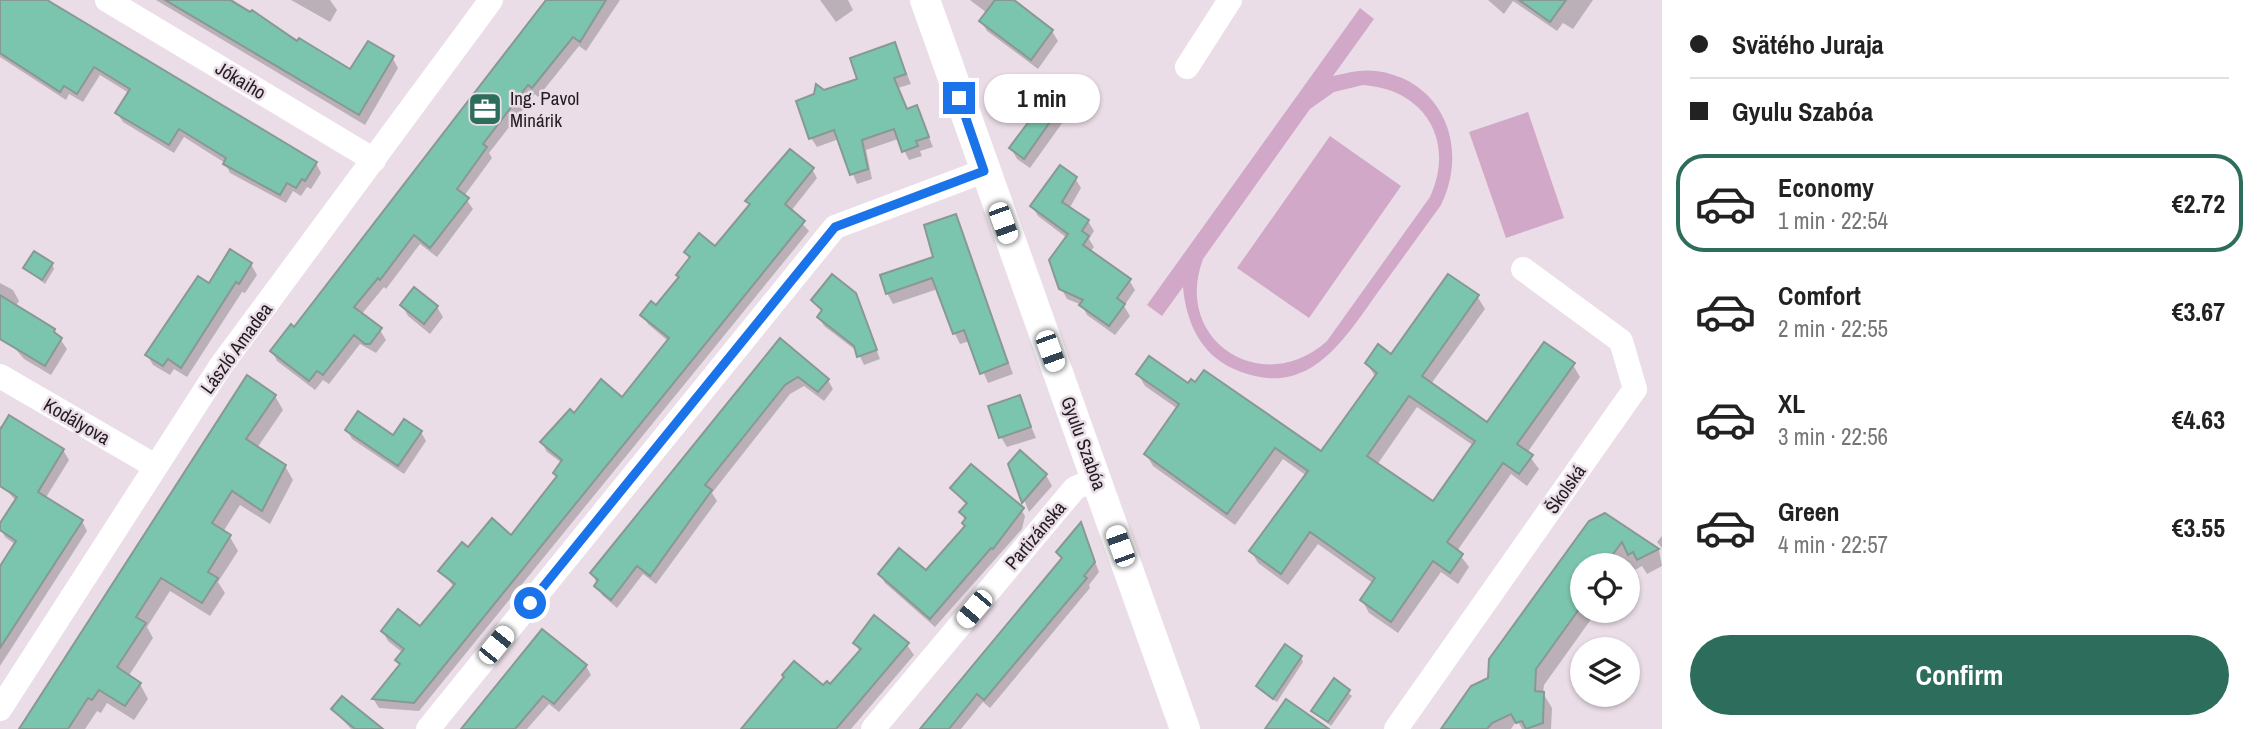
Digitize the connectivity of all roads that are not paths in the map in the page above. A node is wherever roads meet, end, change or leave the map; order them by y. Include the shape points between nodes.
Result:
1 (107, 0) edge
2 (491, 0) edge
3 (925, 0) edge
4 (1230, 0) edge
5 (1187, 67) dead end
6 (374, 160) junction
7 (984, 171) junction
8 (1523, 270) dead end
9 (0, 376) edge
10 (155, 466) junction
11 (1097, 479) junction
12 (0, 709) edge
13 (428, 729) edge
14 (873, 729) edge
15 (1185, 729) edge
16 (1396, 729) edge

1 - 6 street, Jókaiho
2 - 6 street, László Amadea
3 - 7 street, Gyulu Szabóa
4 - 5 street
6 - 10 street, László Amadea via 220,367
7 - 11 street, Gyulu Szabóa
7 - 13 street via 835,227
8 - 16 street, Školská via 1621,341 1635,389
9 - 10 street, Kodályova
10 - 12 street, László Amadea
11 - 14 street, Partizánska via 1074,488
11 - 15 street, Gyulu Szabóa

